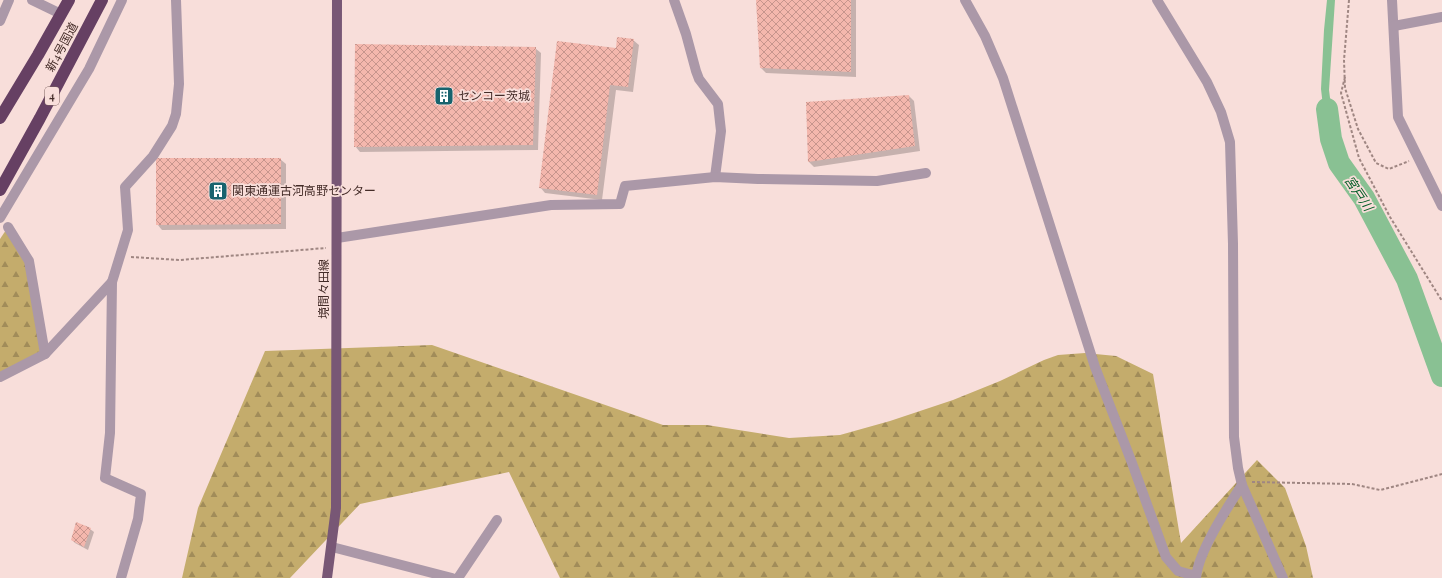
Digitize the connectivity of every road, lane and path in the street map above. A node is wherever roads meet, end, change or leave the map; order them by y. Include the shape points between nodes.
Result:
1 (9, 0) edge
2 (32, 0) edge
3 (69, 0) edge
4 (102, 0) edge
5 (122, 0) edge
6 (176, 0) edge
7 (337, 0) edge
8 (674, 0) edge
9 (965, 0) edge
10 (1157, 0) edge
11 (1349, 0) edge
12 (1392, 0) edge
13 (61, 14) junction
14 (1442, 18) edge
15 (0, 21) edge
16 (1394, 26) junction
17 (1344, 77) junction
18 (0, 118) edge
19 (1418, 158) junction
20 (926, 173) dead end
21 (715, 177) junction
22 (0, 190) edge
23 (1442, 206) edge
24 (0, 218) edge
25 (8, 228) dead end
26 (337, 242) junction
27 (120, 256) junction
28 (112, 282) junction
29 (1442, 300) edge
30 (45, 354) junction
31 (0, 377) edge
32 (1442, 474) edge
33 (1241, 484) junction
34 (497, 520) dead end
35 (332, 547) junction
36 (1196, 577) edge
37 (121, 578) edge
38 (327, 578) edge
39 (452, 578) edge
40 (458, 578) edge
41 (1283, 578) edge

1 - 15 street
2 - 13 street
3 - 13 highway, 新4号国道
4 - 22 highway, 新4号国道 / 4
5 - 24 street via 89,69
6 - 27 street via 179,84 176,114 172,126 153,156 125,186 128,230
7 - 26 main road, 境間々田線
8 - 21 street via 696,71 718,104 721,131
9 - 36 street via 985,36 1003,78 1095,367 1166,557 1178,571
10 - 33 street via 1206,82 1221,112 1230,142 1234,437
11 - 17 path
12 - 16 street
13 - 18 highway, 新4号国道
14 - 16 street
16 - 19 street via 1398,117
17 - 19 path via 1358,129 1376,163 1389,169
17 - 29 path via 1341,92 1359,158 1390,217
19 - 23 street
20 - 21 street via 877,181
21 - 26 street via 625,186 620,204 551,205
25 - 30 street via 29,262
26 - 27 path via 180,260
26 - 35 main road, 境間々田線 via 336,508
27 - 28 street
28 - 30 street
28 - 37 street via 110,433 105,478 141,494 138,519
30 - 31 street
32 - 33 path via 1380,490 1352,484
33 - 36 street via 1212,535 1198,566
33 - 41 street
34 - 40 street
35 - 38 main road, 境間々田線
35 - 39 street

